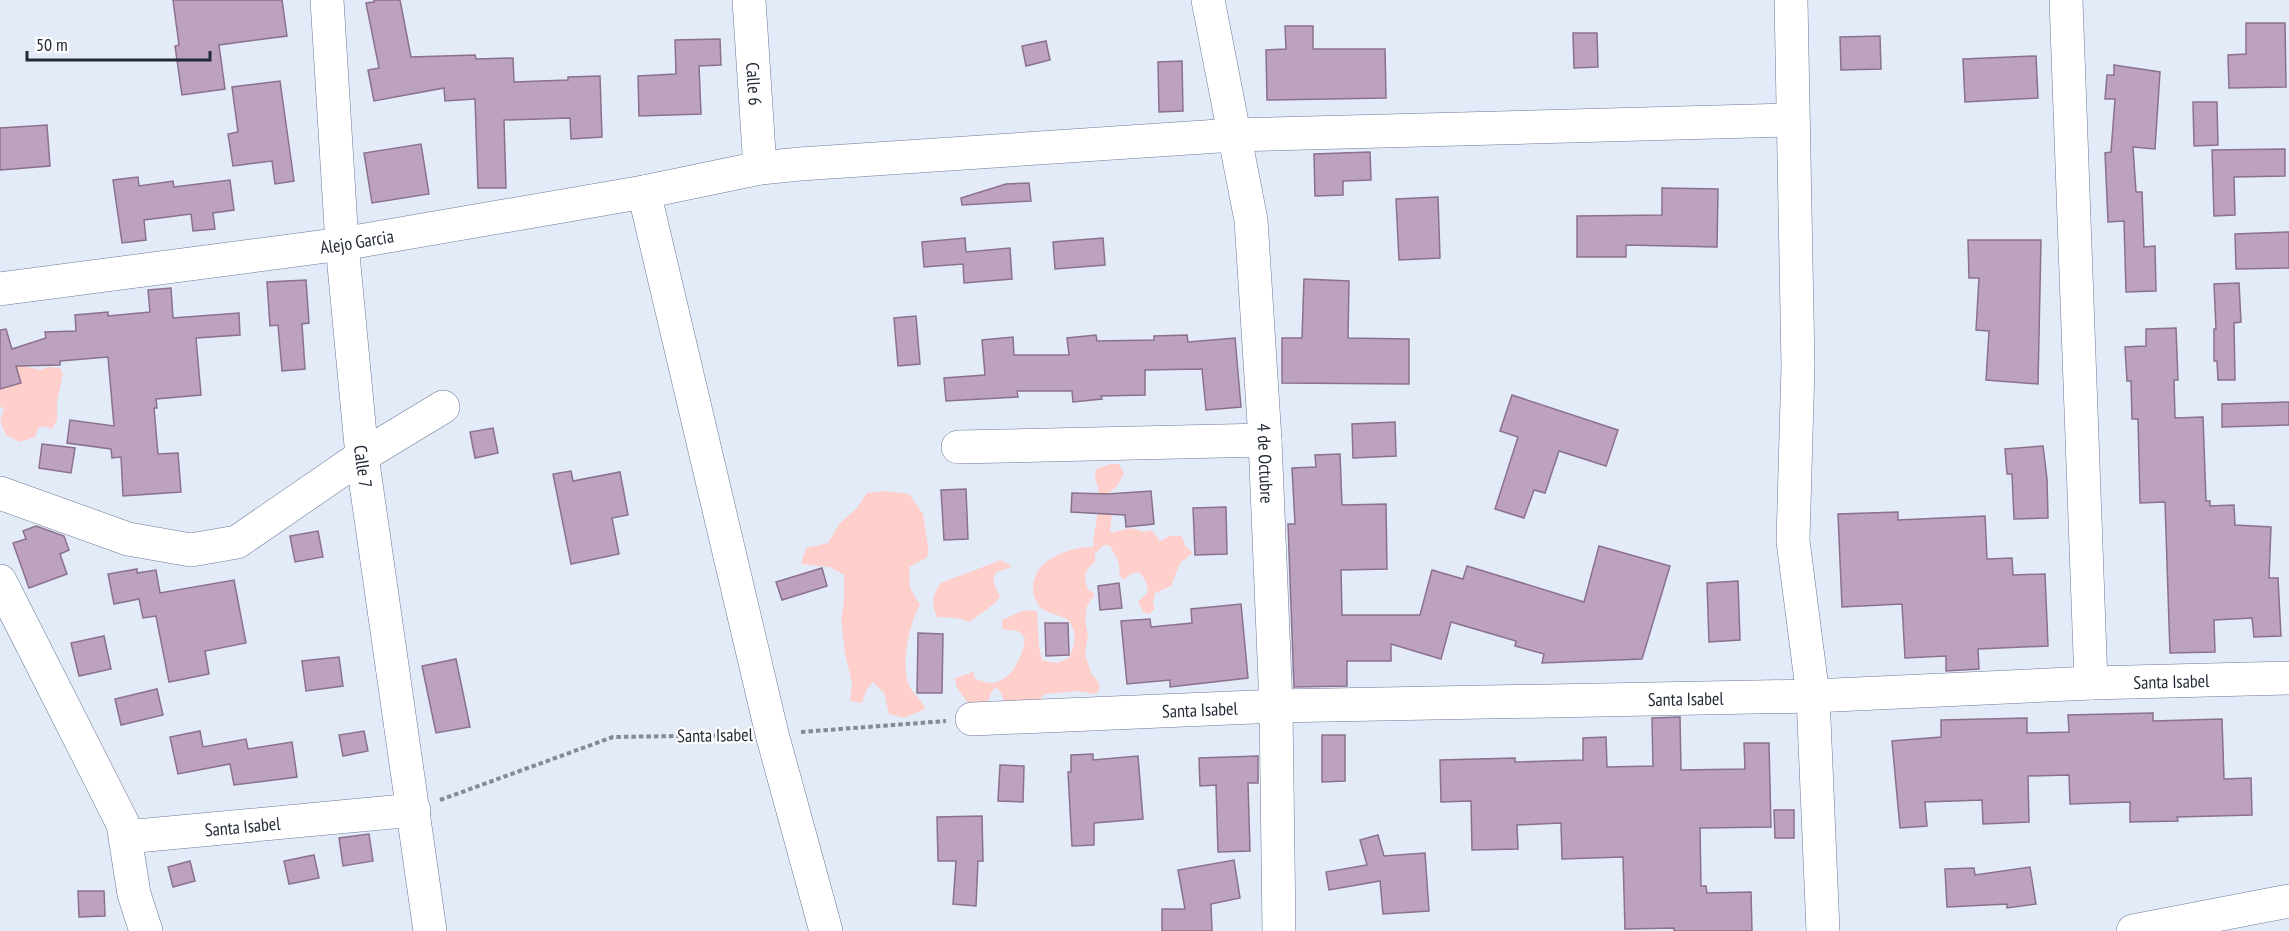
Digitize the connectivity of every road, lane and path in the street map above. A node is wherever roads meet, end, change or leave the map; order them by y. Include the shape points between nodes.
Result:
1 (327, 0) edge
2 (749, 0) edge
3 (1208, 0) edge
4 (1791, 0) edge
5 (2066, 0) edge
6 (1793, 120) junction
7 (1234, 135) junction
8 (760, 168) junction
9 (644, 192) junction
10 (342, 244) junction
11 (0, 289) edge
12 (443, 407) dead end
13 (1265, 440) junction
14 (958, 447) dead end
15 (362, 456) junction
16 (0, 493) edge
17 (0, 581) edge
18 (2289, 678) edge
19 (2091, 683) junction
20 (1813, 696) junction
21 (1276, 706) junction
22 (972, 719) joint
23 (772, 734) junction
24 (414, 810) junction
25 (126, 837) junction
26 (2289, 901) edge
27 (146, 931) edge
28 (430, 931) edge
29 (826, 931) edge
30 (1279, 931) edge
31 (1822, 931) edge
32 (2133, 931) edge

1 - 10 street, Calle 7
2 - 8 street, Calle 6
3 - 7 street, 4 de Octubre
4 - 6 street
5 - 19 street
6 - 7 street, Alejo Garcia
6 - 20 street via 1798,366 1793,541
7 - 8 street, Alejo Garcia
7 - 13 street, 4 de Octubre via 1251,220
8 - 9 street, Alejo Garcia
9 - 10 street, Alejo Garcia
9 - 23 street
10 - 11 street, Alejo Garcia
10 - 15 street, Calle 7
12 - 15 street
13 - 14 street
13 - 21 street, 4 de Octubre
15 - 16 street via 237,542 192,550 128,539
15 - 24 street, Calle 7
17 - 25 street via 123,824
18 - 19 street, Santa Isabel
19 - 20 street, Santa Isabel
20 - 21 street, Santa Isabel
20 - 31 street
21 - 22 street, Santa Isabel
21 - 30 street, 4 de Octubre
22 - 23 path, Santa Isabel
23 - 24 path, Santa Isabel via 613,737
23 - 29 street
24 - 25 street, Santa Isabel
24 - 28 street, Calle 7
25 - 27 street via 134,894
26 - 32 street

